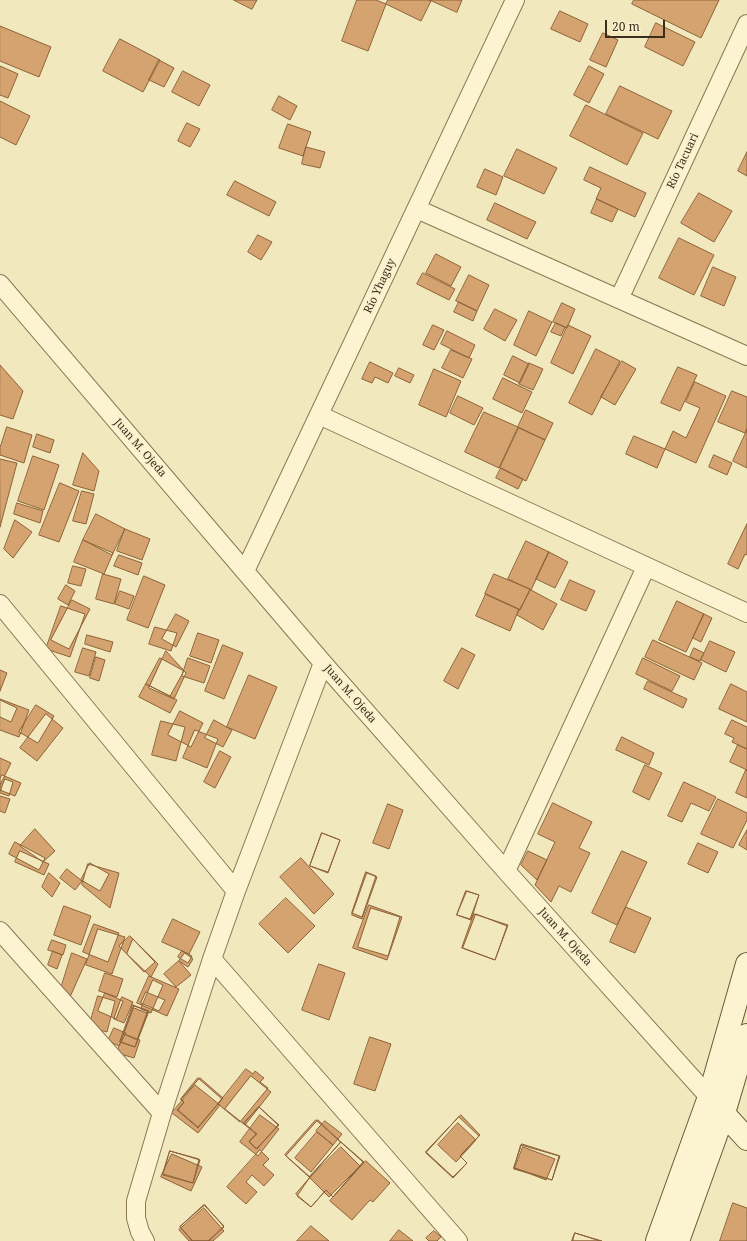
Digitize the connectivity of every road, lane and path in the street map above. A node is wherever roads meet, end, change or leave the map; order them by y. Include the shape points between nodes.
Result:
1 (515, 0) edge
2 (747, 24) edge
3 (417, 209) junction
4 (0, 284) edge
5 (619, 299) junction
6 (747, 356) edge
7 (319, 415) junction
8 (646, 567) junction
9 (245, 571) junction
10 (0, 604) edge
11 (747, 613) edge
12 (323, 663) junction
13 (506, 871) junction
14 (236, 891) junction
15 (0, 931) edge
16 (212, 959) junction
17 (747, 964) edge
18 (747, 1035) edge
19 (709, 1097) junction
20 (162, 1113) junction
21 (724, 1113) junction
22 (747, 1139) edge
23 (146, 1241) edge
24 (458, 1241) edge
25 (657, 1241) edge
26 (678, 1241) edge

1 - 3 street, Río Yhaguy
2 - 5 street, Río Tacuari
3 - 5 street
3 - 7 street, Río Yhaguy
4 - 9 street, Juan M. Ojeda
5 - 6 street
7 - 8 street
7 - 9 street, Río Yhaguy
8 - 11 street
8 - 13 street
9 - 12 street, Juan M. Ojeda
10 - 14 street
12 - 13 street, Juan M. Ojeda
12 - 14 street
13 - 19 street, Juan M. Ojeda
14 - 16 street
15 - 20 street
16 - 20 street
16 - 24 street
17 - 19 main road
18 - 21 main road
19 - 21 main road
19 - 25 main road
20 - 23 street via 136,1201 136,1218
21 - 22 main road
21 - 26 main road

